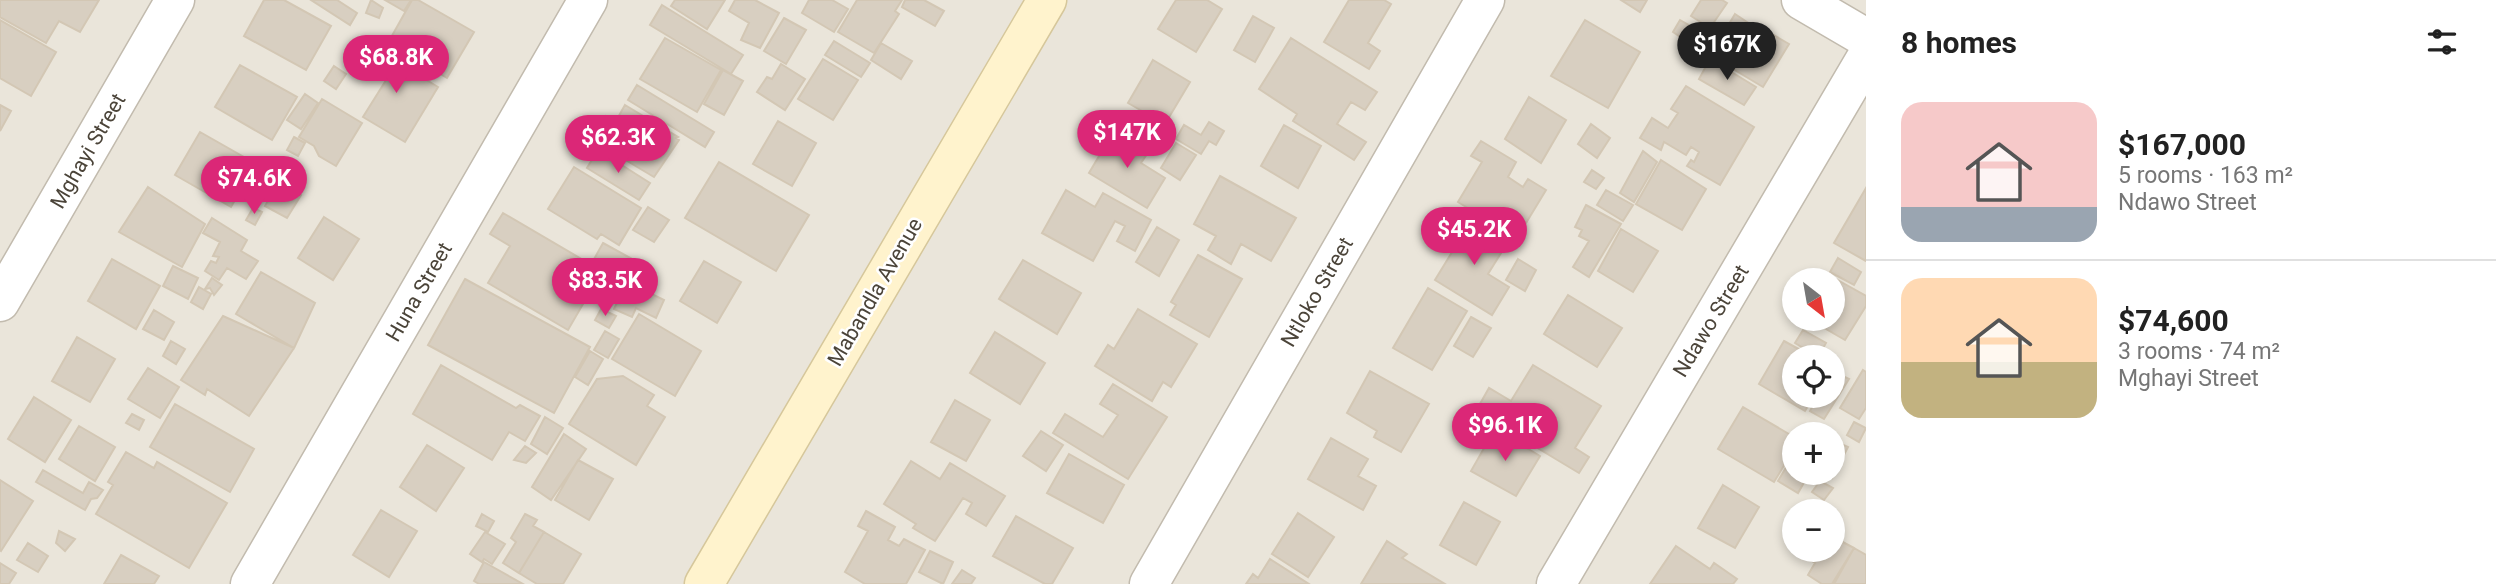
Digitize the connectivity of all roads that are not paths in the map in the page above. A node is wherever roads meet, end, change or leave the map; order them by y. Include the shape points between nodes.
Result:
1 (175, 0) edge
2 (588, 0) edge
3 (1047, 0) edge
4 (1485, 0) edge
5 (1801, 0) edge
6 (1866, 38) edge
7 (1866, 58) edge
8 (0, 302) edge
9 (261, 580) edge
10 (704, 584) edge
11 (1149, 584) edge
12 (1556, 584) edge

1 - 8 street, Mghayi Street
2 - 9 street, Huna Street
3 - 10 street, Mabandla Avenue
4 - 11 street, Ntloko Street
5 - 6 street
7 - 12 street, Ndawo Street

